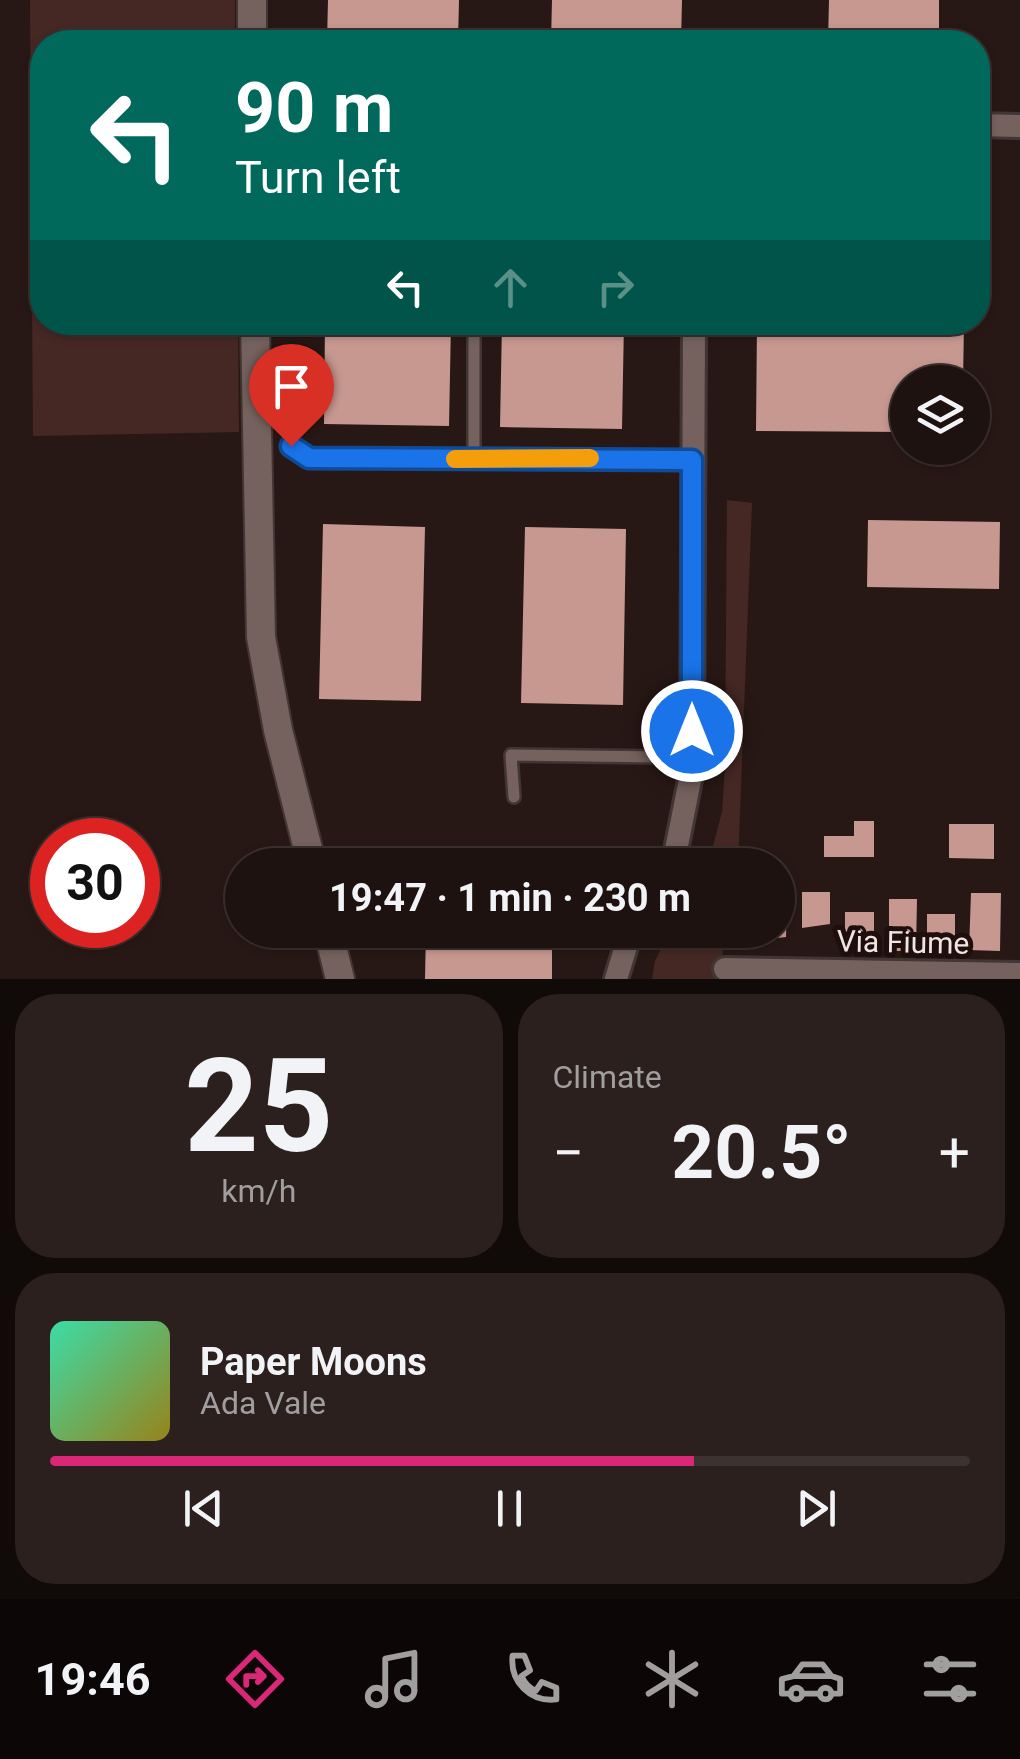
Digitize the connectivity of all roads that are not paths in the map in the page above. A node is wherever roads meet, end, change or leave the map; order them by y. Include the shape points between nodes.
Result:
1 (252, 0) edge
2 (252, 30) edge
3 (990, 125) edge
4 (1020, 126) edge
5 (255, 335) edge
6 (474, 335) edge
7 (694, 335) edge
8 (290, 390) dead end
9 (474, 459) junction
10 (692, 460) junction
11 (692, 770) junction
12 (514, 798) dead end
13 (308, 848) edge
14 (677, 848) edge
15 (332, 948) edge
16 (626, 948) edge
17 (725, 969) dead end
18 (1020, 974) edge
19 (340, 979) edge
20 (616, 979) edge

1 - 2 street
3 - 4 street
5 - 13 street via 260,638
6 - 9 lane
7 - 10 street
8 - 9 lane via 291,446 309,458
9 - 10 lane
10 - 11 street
11 - 12 lane via 660,757 511,755
11 - 14 street
15 - 19 street
16 - 20 street
17 - 18 street, Via Fiume

